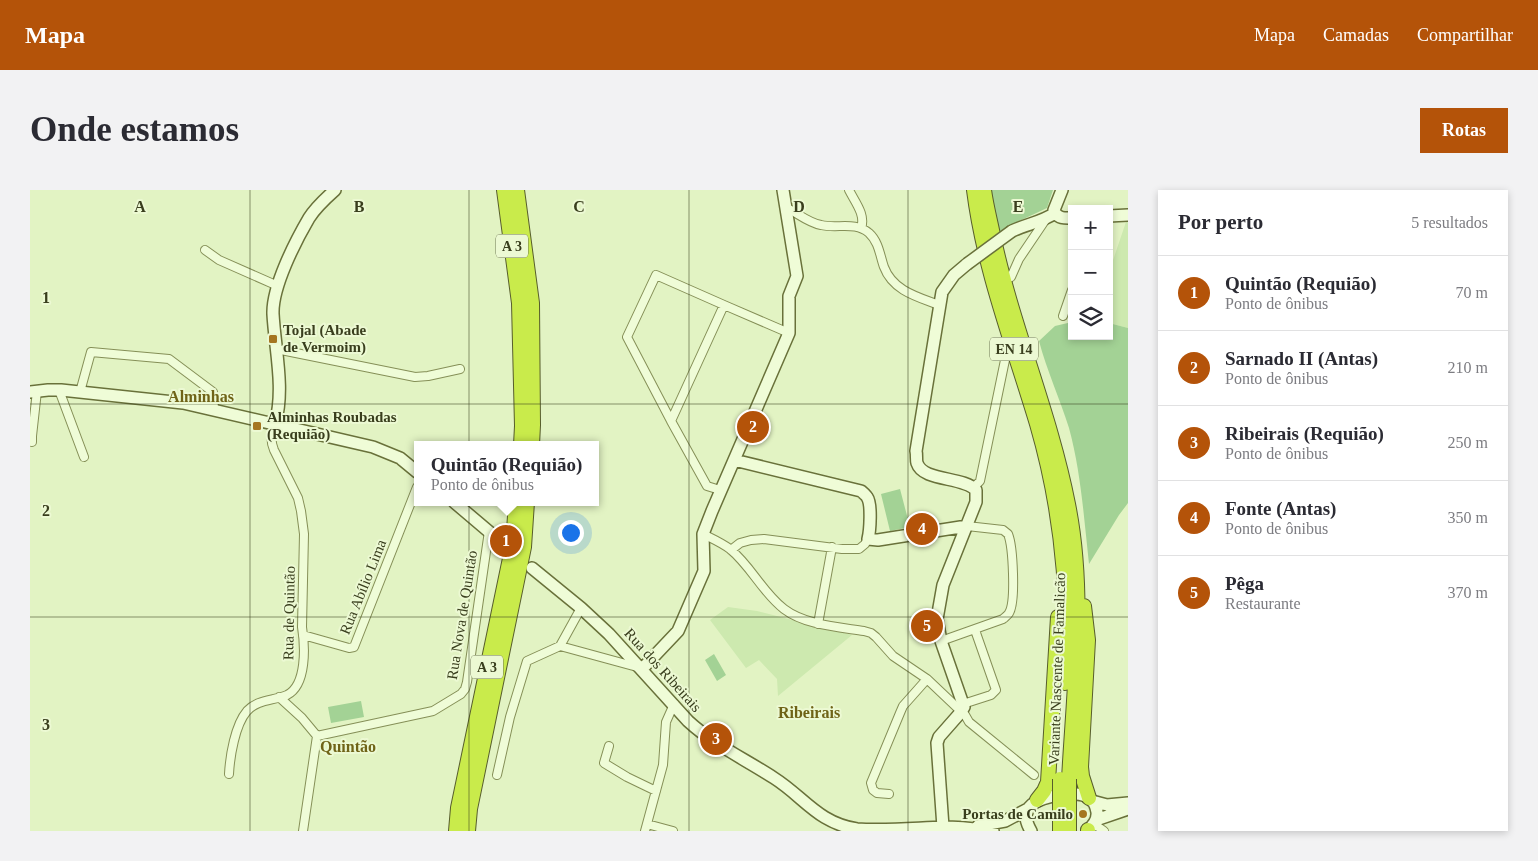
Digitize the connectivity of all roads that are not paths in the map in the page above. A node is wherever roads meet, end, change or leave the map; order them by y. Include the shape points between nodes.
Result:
1 (335, 190) edge
2 (504, 190) edge
3 (517, 190) edge
4 (783, 190) edge
5 (849, 190) edge
6 (974, 190) edge
7 (984, 190) edge
8 (1062, 190) edge
9 (787, 208) junction
10 (1128, 215) edge
11 (1051, 216) junction
12 (1113, 216) edge
13 (1068, 218) edge
14 (861, 228) junction
15 (205, 250) dead end
16 (1011, 277) dead end
17 (278, 286) junction
18 (1070, 295) edge
19 (724, 305) junction
20 (939, 305) junction
21 (1063, 316) dead end
22 (789, 333) junction
23 (276, 349) junction
24 (1005, 360) dead end
25 (460, 369) dead end
26 (59, 390) junction
27 (34, 392) edge
28 (80, 392) junction
29 (214, 410) junction
30 (671, 421) junction
31 (275, 424) junction
32 (521, 441) edge
33 (532, 441) edge
34 (32, 442) dead end
35 (84, 457) dead end
36 (734, 460) junction
37 (414, 470) edge
38 (974, 487) junction
39 (720, 490) junction
40 (414, 495) edge
41 (459, 506) edge
42 (516, 506) edge
43 (527, 506) edge
44 (967, 526) junction
45 (489, 531) junction
46 (703, 534) junction
47 (868, 539) junction
48 (507, 547) dead end
49 (832, 547) junction
50 (731, 550) junction
51 (1062, 552) junction
52 (532, 568) dead end
53 (1078, 580) junction
54 (581, 608) junction
55 (818, 624) junction
56 (975, 630) junction
57 (303, 635) junction
58 (941, 642) junction
59 (560, 646) junction
60 (642, 669) junction
61 (927, 679) junction
62 (280, 697) junction
63 (674, 704) junction
64 (962, 708) junction
65 (317, 736) junction
66 (609, 746) dead end
67 (230, 774) dead end
68 (1034, 775) dead end
69 (497, 776) dead end
70 (1064, 779) junction
71 (656, 791) junction
72 (889, 794) dead end
73 (1091, 799) junction
74 (1128, 803) edge
75 (1032, 805) junction
76 (1128, 809) edge
77 (943, 827) junction
78 (972, 827) junction
79 (1091, 827) edge
80 (646, 828) edge
81 (303, 831) edge
82 (456, 831) edge
83 (468, 831) edge
84 (673, 831) edge
85 (993, 831) edge
86 (1031, 831) edge
87 (1060, 831) edge
88 (1069, 831) edge
89 (1104, 831) edge

1 - 17 street via 310,217
2 - 32 highway, A 3 via 519,303
3 - 33 highway, A 3 via 532,303
4 - 9 street
5 - 14 street via 861,212
6 - 51 highway, Variante Nascente de Famalicão / EN 14 via 988,262 1044,452
7 - 53 highway, Variante Nascente de Famalicão / EN 14 via 1004,281 1058,456 1072,523
8 - 11 street
9 - 14 street via 820,225
9 - 22 street via 797,276 789,296
10 - 12 street
11 - 13 street
11 - 16 street via 1019,259
11 - 20 street, bridge via 1012,231 967,264 947,283
14 - 20 street via 878,246 892,282 906,292
15 - 17 street via 219,260
17 - 23 street via 273,311
18 - 21 street
19 - 22 street
19 - 30 street
19 - 30 street via 656,275 627,337
20 - 38 street via 916,451 917,463 934,476
22 - 36 street
23 - 25 street via 415,376
23 - 31 street via 279,375
24 - 38 street via 980,481
26 - 27 street
26 - 28 street
26 - 35 street
27 - 34 street
28 - 29 street via 183,402
28 - 29 street via 91,352 169,359 213,392
29 - 31 street
30 - 39 street via 707,486
31 - 37 street via 384,451
31 - 57 street, Rua de Quintão via 271,442 298,498 304,528
36 - 39 street
36 - 47 street via 861,491 870,504
38 - 44 street via 976,502
39 - 46 street
40 - 57 street, Rua Abílio Lima via 354,647
41 - 45 street
42 - 82 highway, A 3 via 513,544 458,808
43 - 83 highway, A 3 via 524,547
44 - 47 street
44 - 56 street via 1003,530 1010,538 1013,561 1009,614
44 - 58 street via 943,585 937,619
45 - 48 street
45 - 65 street, Rua Nova de Quintão via 467,682 461,694 433,711
46 - 50 street
46 - 60 street via 704,572 678,631
47 - 49 street via 859,549
49 - 50 street via 764,539 740,543
49 - 55 street
50 - 55 street via 770,597 792,614
51 - 70 highway, Variante Nascente de Famalicão / EN 14 via 1067,616
51 - 75 highway via 1048,782
52 - 54 street, Rua dos Ribeirais
53 - 70 highway, Variante Nascente de Famalicão / EN 14 via 1078,617
53 - 73 highway via 1088,632 1081,767
54 - 59 street
54 - 60 street, Rua dos Ribeirais
55 - 61 street via 871,633 893,656
56 - 58 street
56 - 64 street via 996,690
57 - 62 street, Rua de Quintão via 302,673 298,684 293,691
58 - 64 street
59 - 60 street
59 - 69 street via 527,662
60 - 63 street, Rua dos Ribeirais
61 - 64 street
61 - 72 street via 903,706 871,783 877,793
62 - 65 street
62 - 67 street, Rua de Quintão via 262,702 245,714 237,729
63 - 71 street via 666,722 663,765
63 - 77 street, Rua dos Ribeirais via 705,735 775,778 826,819 847,827 874,831
64 - 68 street via 970,722
64 - 77 street via 937,743
65 - 81 street
66 - 71 street via 604,764
70 - 87 highway, Variante Nascente de Famalicão / EN 14, bridge
70 - 88 highway, Variante Nascente de Famalicão / EN 14, bridge
71 - 80 street
73 - 74 street via 1107,805
73 - 75 street via 1074,794 1048,797
73 - 79 street via 1096,809
75 - 78 street via 1005,821
75 - 86 street via 1026,819
76 - 79 street
77 - 78 street, Rua dos Ribeirais
78 - 85 street
79 - 89 street
80 - 84 street

